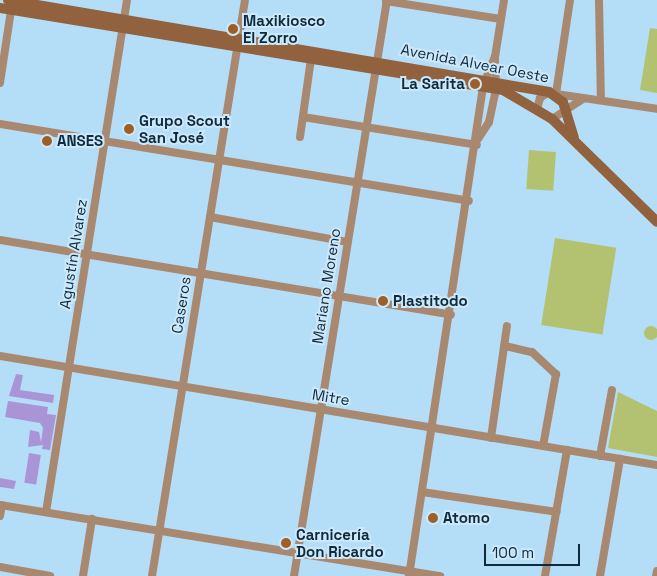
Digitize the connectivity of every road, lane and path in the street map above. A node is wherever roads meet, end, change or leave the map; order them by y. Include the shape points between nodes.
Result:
1 (127, 0) edge
2 (245, 0) edge
3 (504, 0) edge
4 (570, 0) edge
5 (599, 0) edge
6 (386, 1) edge
7 (11, 2) edge
8 (0, 8) edge
9 (501, 19) junction
10 (123, 23) junction
11 (238, 42) junction
12 (495, 57) junction
13 (311, 59) junction
14 (375, 64) junction
15 (484, 82) junction
16 (0, 83) edge
17 (496, 84) junction
18 (552, 93) junction
19 (588, 98) junction
20 (601, 100) junction
21 (537, 109) junction
22 (566, 109) junction
23 (657, 109) edge
24 (303, 117) junction
25 (552, 119) junction
26 (0, 124) edge
27 (365, 127) junction
28 (300, 137) dead end
29 (105, 141) junction
30 (477, 142) junction
31 (577, 142) junction
32 (218, 162) junction
33 (356, 182) junction
34 (469, 201) junction
35 (210, 218) junction
36 (657, 222) edge
37 (0, 240) edge
38 (347, 242) junction
39 (87, 255) junction
40 (200, 273) junction
41 (339, 297) junction
42 (451, 315) junction
43 (507, 326) dead end
44 (505, 346) junction
45 (0, 356) edge
46 (69, 367) junction
47 (182, 387) junction
48 (612, 390) dead end
49 (321, 409) junction
50 (433, 428) junction
51 (491, 438) junction
52 (543, 446) junction
53 (567, 450) junction
54 (600, 456) junction
55 (620, 459) junction
56 (657, 466) edge
57 (422, 492) junction
58 (1, 505) edge
59 (46, 512) junction
60 (557, 512) junction
61 (0, 516) edge
62 (92, 519) junction
63 (159, 530) junction
64 (298, 554) junction
65 (0, 567) edge
66 (657, 571) edge
67 (409, 574) edge
68 (50, 576) edge
69 (83, 576) edge
70 (152, 576) edge
71 (294, 576) edge
72 (440, 576) edge
73 (545, 576) edge
74 (600, 576) edge
75 (656, 576) edge

1 - 10 street, Agustín Alvarez
2 - 11 street, Caseros
3 - 9 street
4 - 18 street
5 - 20 street
6 - 9 street
6 - 14 street, Mariano Moreno
7 - 8 main road, Avenida Alvear Oeste
7 - 10 main road, Avenida Alvear Oeste
7 - 16 street
9 - 12 street
10 - 11 main road, Avenida Alvear Oeste
10 - 29 street, Agustín Alvarez
11 - 13 main road, Avenida Alvear Oeste
11 - 14 main road, Avenida Alvear Oeste
11 - 32 street, Caseros
12 - 15 street
12 - 17 street
13 - 14 main road, Avenida Alvear Oeste
13 - 24 street
14 - 15 main road, Avenida Alvear Oeste
14 - 27 street, Mariano Moreno
15 - 17 main road, Avenida Alvear Oeste
15 - 30 street
17 - 18 main road, Avenida Alvear Oeste
17 - 21 main road, Avenida Alvear Oeste
17 - 30 street via 489,122
18 - 19 street
18 - 21 street
18 - 22 main road, Avenida Alvear Oeste
19 - 20 street
19 - 22 street
20 - 23 street
21 - 25 main road, Avenida Alvear Oeste
22 - 25 street
22 - 31 main road, Avenida Alvear Oeste
24 - 27 street
24 - 28 street
25 - 31 main road, Avenida Alvear Oeste
26 - 29 street
27 - 30 street
27 - 33 street, Mariano Moreno
29 - 32 street
29 - 39 street, Agustín Alvarez
30 - 34 street
31 - 36 main road
32 - 33 street
32 - 35 street, Caseros
33 - 34 street
33 - 38 street, Mariano Moreno
34 - 42 street
35 - 38 street
35 - 40 street, Caseros
37 - 39 street
38 - 41 street, Mariano Moreno
39 - 40 street
39 - 46 street, Agustín Alvarez
40 - 41 street
40 - 47 street, Caseros
41 - 42 street
41 - 49 street, Mariano Moreno
42 - 50 street
43 - 44 street
44 - 51 street
44 - 52 street via 532,352 556,374
45 - 46 street, Mitre
46 - 47 street, Mitre
46 - 59 street, Agustín Alvarez
47 - 49 street, Mitre
47 - 63 street, Caseros
48 - 54 street
49 - 50 street, Mitre
49 - 64 street, Mariano Moreno
50 - 51 street, Mitre
50 - 57 street
51 - 52 street, Mitre
52 - 53 street, Mitre
53 - 54 street, Mitre
53 - 60 street
54 - 55 street, Mitre
55 - 56 street, Mitre
55 - 74 street
57 - 60 street
57 - 67 street
58 - 59 street
58 - 61 street
59 - 62 street
60 - 73 street
62 - 63 street
62 - 69 street
63 - 64 street
63 - 70 street, Caseros
64 - 67 street
64 - 71 street, Mariano Moreno
65 - 68 street
66 - 75 street
67 - 72 street

